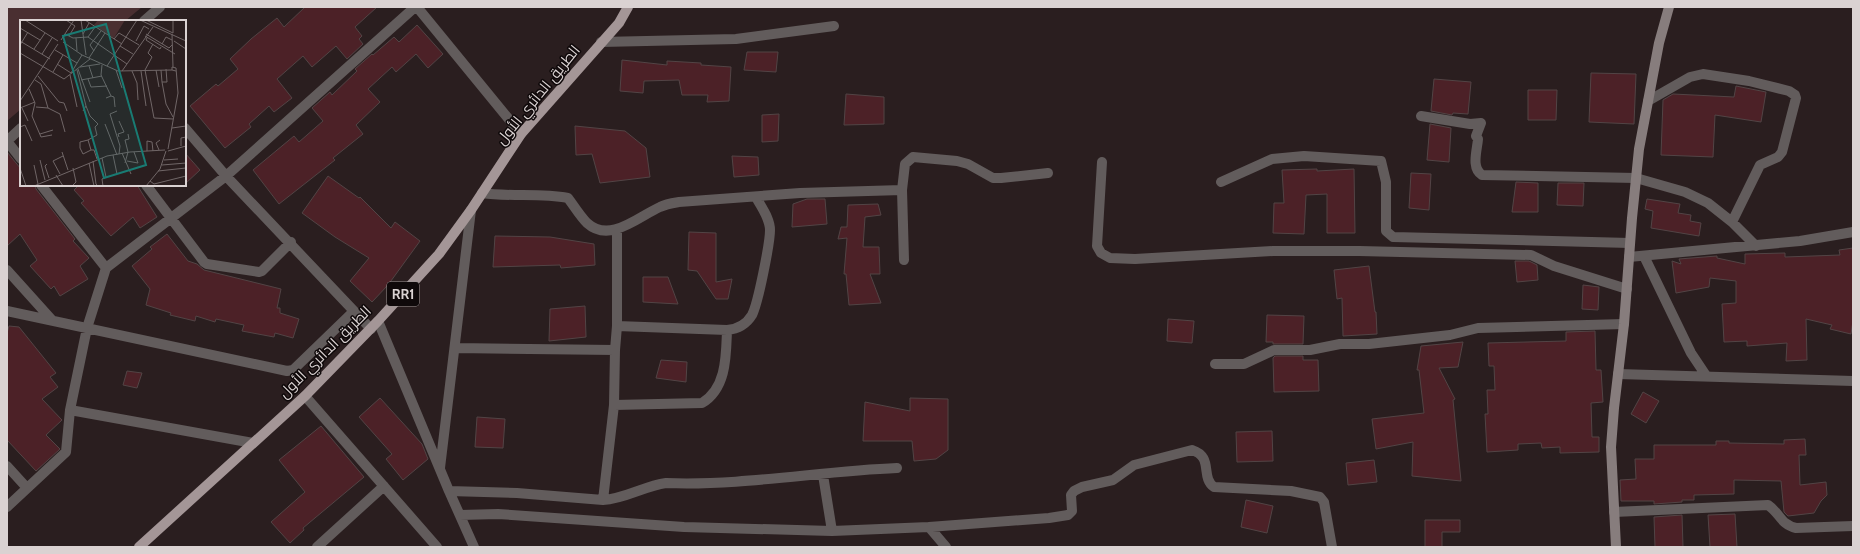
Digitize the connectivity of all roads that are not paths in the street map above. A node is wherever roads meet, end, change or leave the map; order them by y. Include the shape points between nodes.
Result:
1 (160, 7) edge
2 (416, 7) edge
3 (628, 7) edge
4 (1669, 7) edge
5 (145, 20) edge
6 (834, 26) dead end
7 (601, 42) junction
8 (1648, 101) junction
9 (1421, 116) dead end
10 (20, 129) edge
11 (186, 129) edge
12 (521, 134) junction
13 (20, 158) edge
14 (1102, 162) dead end
15 (1048, 173) dead end
16 (226, 176) junction
17 (1636, 178) junction
18 (1221, 182) dead end
19 (42, 186) edge
20 (147, 186) edge
21 (902, 190) junction
22 (482, 193) junction
23 (756, 196) junction
24 (471, 210) junction
25 (171, 217) junction
26 (1732, 222) junction
27 (617, 229) junction
28 (1853, 232) edge
29 (291, 242) junction
30 (1630, 243) junction
31 (1756, 246) junction
32 (1644, 256) junction
33 (1629, 257) junction
34 (904, 260) dead end
35 (106, 268) junction
36 (7, 270) edge
37 (1627, 289) junction
38 (354, 310) junction
39 (7, 311) edge
40 (52, 320) junction
41 (378, 321) junction
42 (1624, 324) junction
43 (617, 326) junction
44 (87, 328) junction
45 (371, 329) junction
46 (727, 330) junction
47 (455, 348) junction
48 (615, 350) junction
49 (1215, 364) dead end
50 (1618, 374) junction
51 (1707, 377) junction
52 (1853, 381) edge
53 (305, 396) junction
54 (614, 405) junction
55 (70, 410) junction
56 (253, 443) junction
57 (7, 466) edge
58 (440, 468) junction
59 (897, 468) dead end
60 (823, 475) junction
61 (384, 486) junction
62 (27, 488) junction
63 (449, 491) junction
64 (603, 500) junction
65 (7, 507) edge
66 (1614, 512) junction
67 (460, 515) junction
68 (1853, 526) edge
69 (929, 527) junction
70 (832, 531) junction
71 (139, 547) edge
72 (317, 547) edge
73 (437, 547) edge
74 (474, 547) edge
75 (946, 547) edge
76 (1332, 547) edge
77 (1616, 547) edge

1 - 5 street
2 - 12 street
2 - 16 street
3 - 7 main road, الطريق الدائري الأول / RR1 via 619,23
4 - 8 street
6 - 7 street via 736,38
7 - 12 main road, الطريق الدائري الأول / RR1
8 - 17 street
8 - 26 street via 1690,77 1703,74 1749,81 1795,94 1782,152 1778,157 1760,165
9 - 17 street via 1481,124 1476,136 1476,166 1482,174
10 - 13 street via 7,141
11 - 16 street
12 - 22 main road, الطريق الدائري الأول / RR1
14 - 37 street via 1097,246 1101,253 1110,258 1358,250 1531,255 1554,266
15 - 21 street via 993,178 957,161 913,157 905,164
16 - 25 street
16 - 29 street
17 - 26 street via 1685,192 1708,203
17 - 30 street
18 - 30 street via 1272,159 1304,156 1381,162 1386,182 1386,231 1393,237
19 - 35 street
20 - 25 street
21 - 23 street
21 - 34 street
22 - 24 main road, الطريق الدائري الأول / RR1
22 - 27 street via 568,198 587,223 597,230
23 - 27 street via 678,202 662,206
23 - 46 street via 769,221 770,231 760,285 753,314 745,324 735,330
24 - 41 main road, الطريق الدائري الأول / RR1 via 439,254
24 - 47 street
25 - 29 street via 207,264 260,272
25 - 35 street
26 - 31 street
27 - 43 street
28 - 31 street
29 - 38 street
30 - 33 street
31 - 32 street
32 - 33 street
32 - 51 street via 1691,353
33 - 37 street
35 - 44 street
36 - 40 street
37 - 42 street
38 - 44 street via 293,370 287,371
38 - 45 street
39 - 40 street
40 - 44 street
41 - 45 main road, الطريق الدائري الأول / RR1
41 - 58 street
42 - 49 street via 1478,328 1450,335 1340,344 1310,350 1274,350 1244,364
42 - 50 street
43 - 46 street
43 - 48 street
44 - 55 street
45 - 53 main road, الطريق الدائري الأول / RR1
46 - 54 street via 725,364 721,380 708,400 702,403
47 - 48 street
47 - 58 street
48 - 54 street
50 - 51 street
50 - 66 street via 1611,446
51 - 52 street
53 - 56 main road, الطريق الدائري الأول / RR1
53 - 61 street
54 - 64 street
55 - 56 street
55 - 62 street via 66,452
56 - 71 main road, الطريق الدائري الأول / RR1
57 - 62 street
58 - 63 street
59 - 60 street
60 - 64 street via 729,483 656,484 616,499
60 - 70 street
61 - 72 street
61 - 73 street
62 - 65 street
63 - 64 street
63 - 67 street
66 - 68 street via 1768,505 1787,526
66 - 77 street
67 - 70 street via 498,514 684,527
67 - 74 street
69 - 70 street
69 - 75 street
69 - 76 street via 1068,515 1072,511 1070,500 1074,491 1082,486 1113,480 1134,465 1192,450 1200,452 1204,457 1209,481 1214,487 1290,491 1320,497 1324,502

